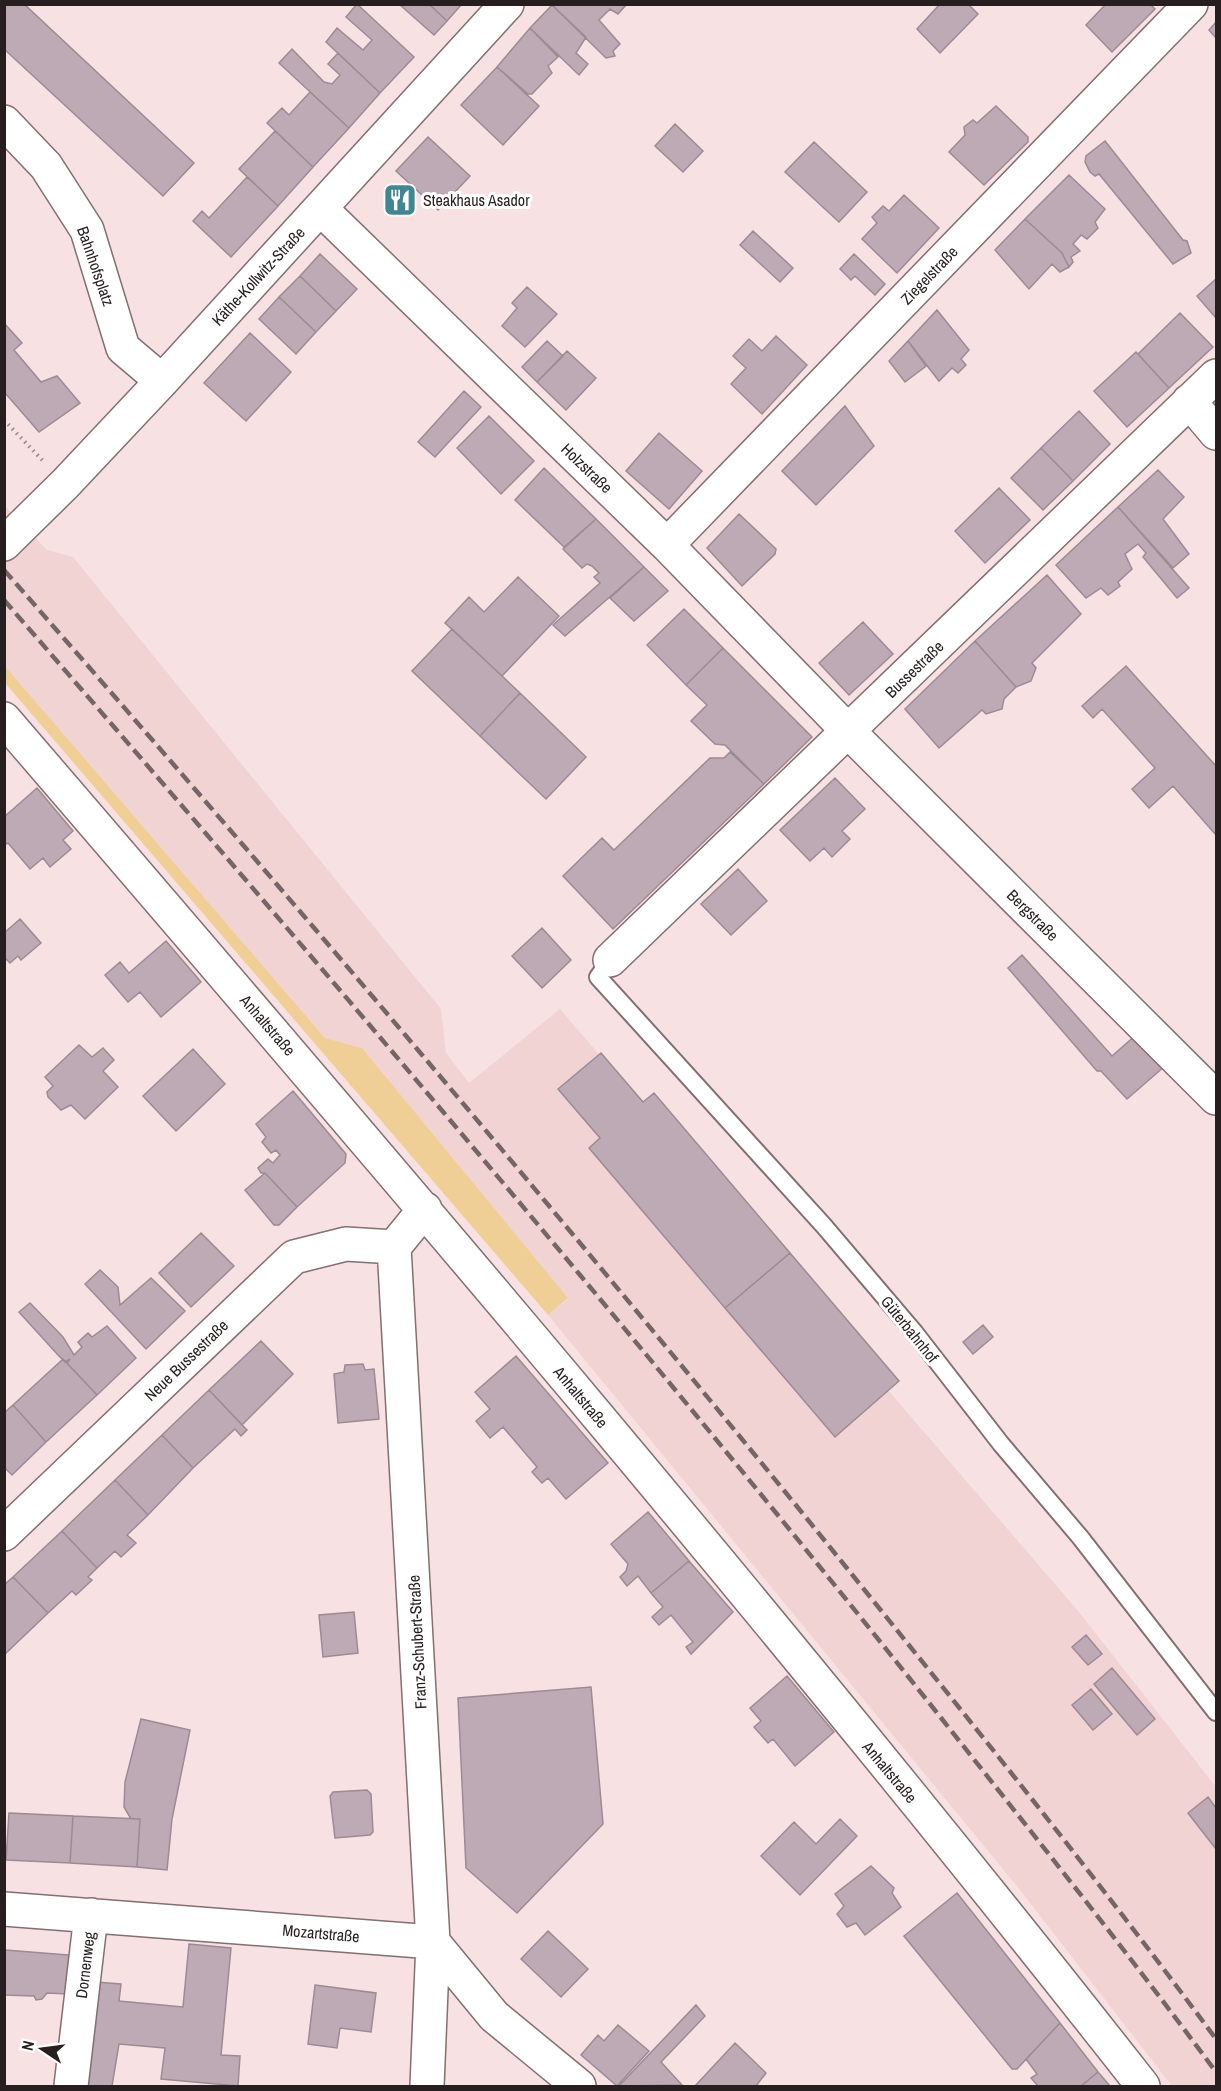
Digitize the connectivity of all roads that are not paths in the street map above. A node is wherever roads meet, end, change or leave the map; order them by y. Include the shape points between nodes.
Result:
1 (507, 4) edge
2 (1191, 4) edge
3 (4, 122) edge
4 (321, 209) junction
5 (1216, 376) edge
6 (162, 381) junction
7 (1189, 401) junction
8 (1216, 433) edge
9 (4, 544) edge
10 (667, 545) junction
11 (4, 719) edge
12 (849, 732) junction
13 (610, 960) joint
14 (1216, 1098) edge
15 (425, 1209) junction
16 (394, 1247) junction
17 (4, 1534) edge
18 (1216, 1712) edge
19 (4, 1909) edge
20 (91, 1915) junction
21 (434, 1942) junction
22 (71, 2086) edge
23 (427, 2086) edge
24 (579, 2086) edge
25 (1143, 2086) edge

1 - 4 street, Käthe-Kollwitz-Straße
2 - 10 street, Ziegelstraße
3 - 6 street, Bahnhofsplatz via 46,166 87,230 123,348
4 - 6 street, Käthe-Kollwitz-Straße
4 - 10 street, Holzstraße
5 - 7 street, Bussestraße
6 - 9 street, Käthe-Kollwitz-Straße
7 - 8 street
7 - 12 street, Bussestraße
10 - 12 street, Holzstraße
11 - 15 street, Anhaltstraße
12 - 13 street, Bussestraße
12 - 14 street, Bergstraße
13 - 18 lane, Güterbahnhof via 598,977 825,1227 915,1333
15 - 16 street
15 - 25 street, Anhaltstraße via 1011,1918
16 - 17 street, Neue Bussestraße via 346,1244 294,1257
16 - 21 street, Franz-Schubert-Straße
19 - 20 street, Mozartstraße
20 - 21 street, Mozartstraße
20 - 22 street, Dornenweg
21 - 23 street, Franz-Schubert-Straße
21 - 24 street via 494,2016

